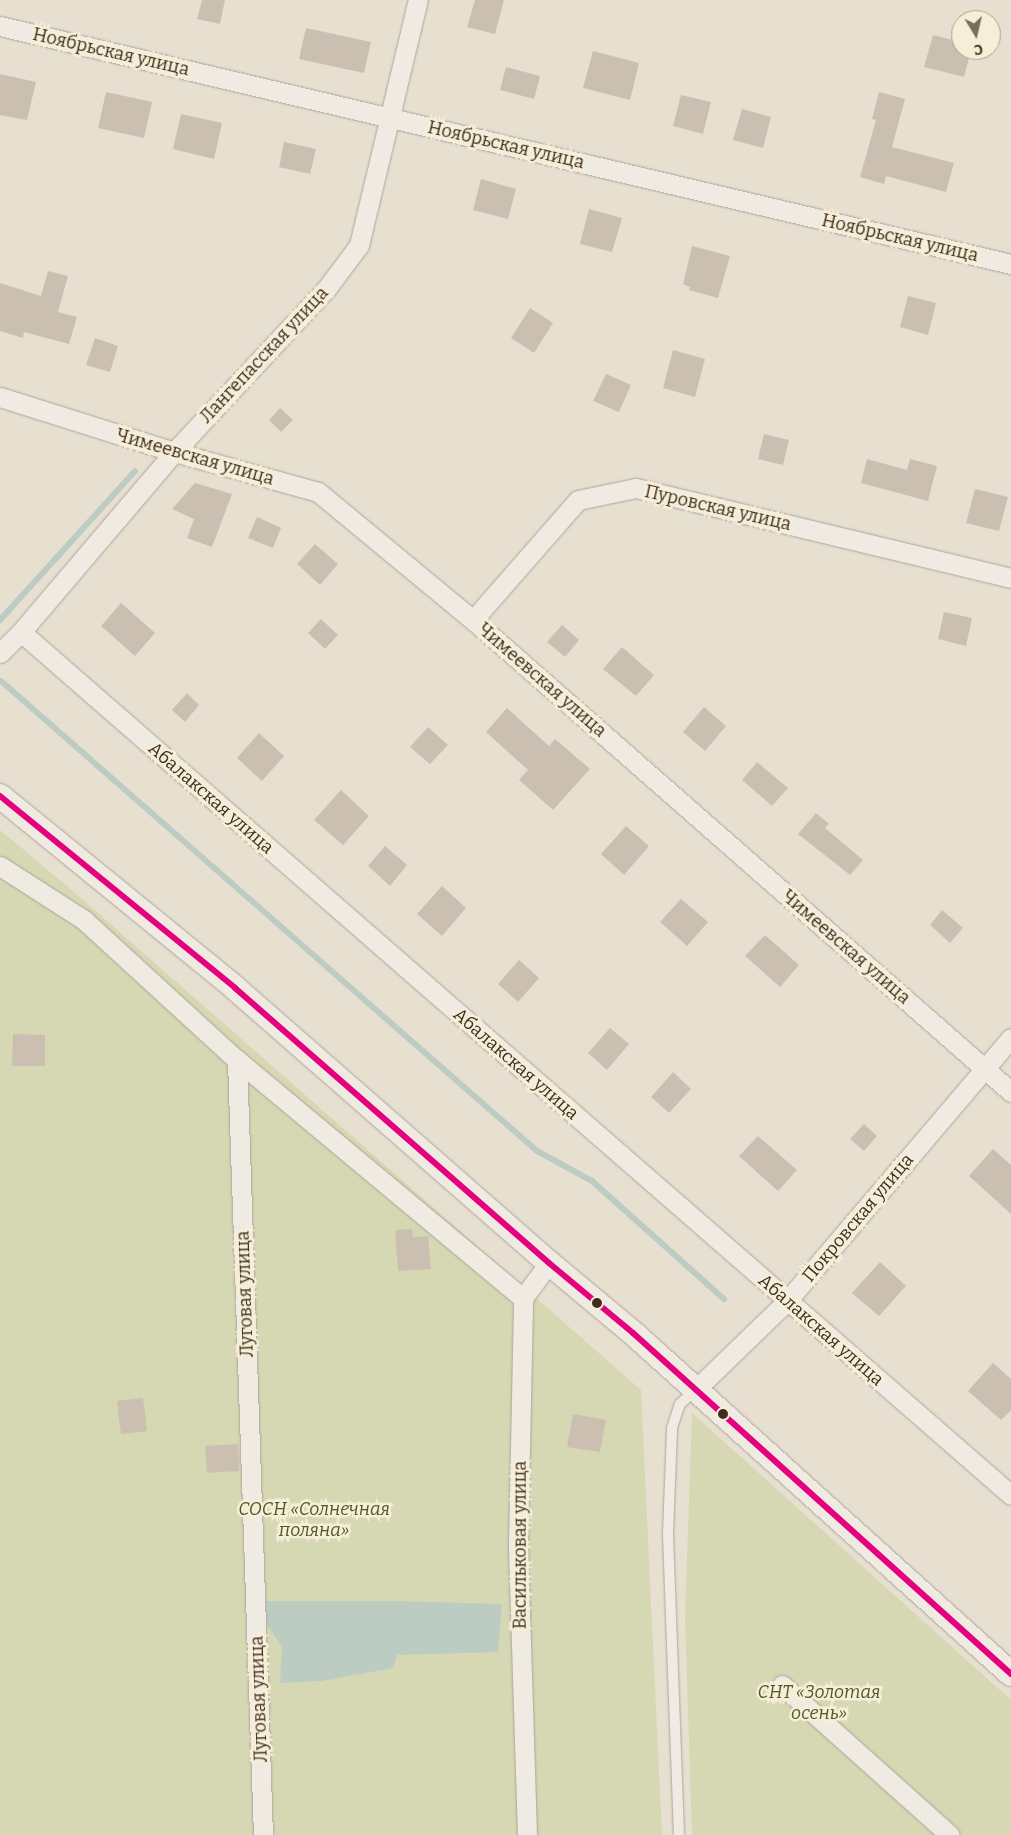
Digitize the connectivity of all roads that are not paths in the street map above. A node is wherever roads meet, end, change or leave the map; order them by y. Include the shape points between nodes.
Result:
1 (418, 0) edge
2 (0, 26) edge
3 (391, 118) junction
4 (1011, 264) edge
5 (0, 397) edge
6 (174, 452) junction
7 (1011, 578) edge
8 (473, 620) junction
9 (22, 632) junction
10 (0, 653) edge
11 (0, 796) edge
12 (0, 866) edge
13 (1011, 1038) edge
14 (237, 1060) junction
15 (984, 1069) junction
16 (1011, 1092) edge
17 (548, 1263) junction
18 (524, 1298) junction
19 (787, 1301) junction
20 (696, 1389) junction
21 (1011, 1495) edge
22 (1011, 1674) edge
23 (782, 1685) dead end
24 (263, 1835) edge
25 (527, 1835) edge
26 (679, 1835) edge
27 (950, 1835) edge

1 - 3 street, Лангепасская улица
2 - 3 street, Ноябрьская улица
3 - 4 street, Ноябрьская улица
3 - 6 street, Лангепасская улица via 359,244 327,288
5 - 6 street, Чимеевская улица
6 - 8 street, Чимеевская улица via 318,492
6 - 9 street, Лангепасская улица
7 - 8 street, Пуровская улица via 636,488 578,500
8 - 15 street, Чимеевская улица
9 - 10 street, Лангепасская улица
9 - 19 street, Абалакская улица
11 - 17 street via 235,988
12 - 14 street via 84,920
13 - 15 street, Покровская улица
14 - 18 street
14 - 24 street, Луговая улица
15 - 16 street, Чимеевская улица
15 - 19 street, Покровская улица
17 - 18 street
17 - 20 street
18 - 25 street, Васильковая улица via 518,1543
19 - 20 street, Покровская улица
19 - 21 street, Абалакская улица
20 - 22 street
20 - 26 lane via 680,1404 672,1428 668,1534
23 - 27 street

